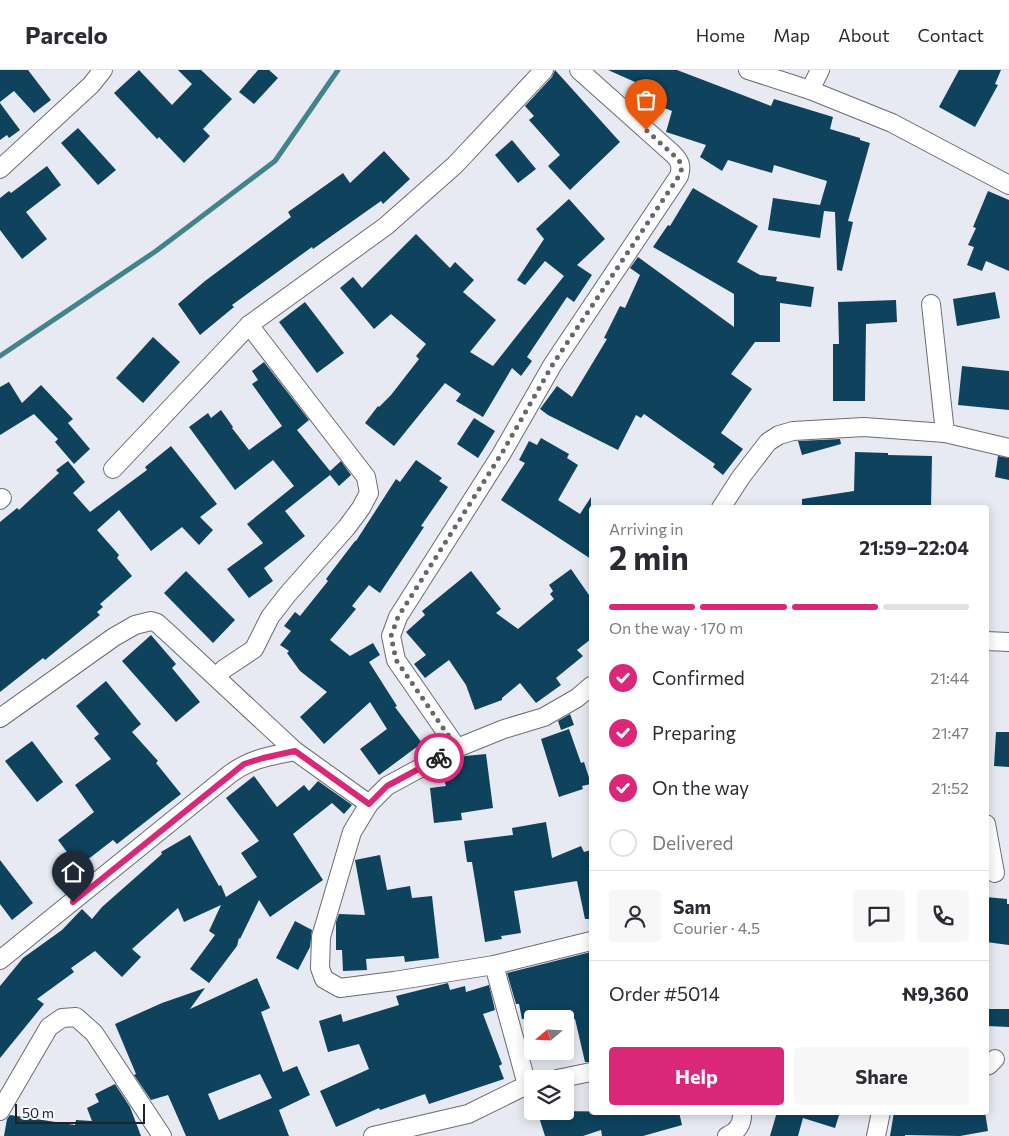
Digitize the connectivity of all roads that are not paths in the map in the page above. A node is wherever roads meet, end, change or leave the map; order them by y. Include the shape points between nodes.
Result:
1 (104, 70) edge
2 (544, 70) edge
3 (579, 70) edge
4 (748, 70) edge
5 (820, 70) edge
6 (810, 90) junction
7 (0, 169) edge
8 (1009, 185) edge
9 (931, 304) dead end
10 (249, 325) junction
11 (946, 433) junction
12 (1009, 448) edge
13 (113, 469) dead end
14 (723, 505) edge
15 (989, 640) edge
16 (1009, 642) edge
17 (216, 678) junction
18 (589, 688) edge
19 (0, 718) edge
20 (457, 748) junction
21 (295, 751) junction
22 (369, 804) junction
23 (989, 838) edge
24 (997, 874) edge
25 (589, 941) edge
26 (0, 960) edge
27 (494, 965) junction
28 (526, 1070) edge
29 (589, 1072) edge
30 (574, 1076) edge
31 (524, 1087) edge
32 (0, 1111) edge
33 (741, 1115) edge
34 (880, 1115) edge
35 (162, 1136) edge
36 (373, 1136) edge
37 (727, 1136) edge
38 (876, 1136) edge

1 - 7 street
2 - 10 street via 455,165 386,226
3 - 20 street via 673,154 682,168 553,364 502,453 398,617 391,636 396,660
4 - 6 street
5 - 6 street
6 - 8 street via 892,123
9 - 11 street
10 - 13 street
10 - 17 street via 366,477 369,493 347,527 270,617 254,649
11 - 12 street
11 - 14 street via 864,427 793,431 779,435 768,442
15 - 16 street
17 - 19 street via 151,621 135,624 114,637
17 - 21 street
18 - 20 street via 544,717
20 - 22 street via 387,786
21 - 22 street
21 - 26 street via 244,764
22 - 27 street via 352,832 320,937 320,968 324,979 340,988
23 - 24 street
25 - 27 street
27 - 28 street
29 - 30 street
31 - 36 street via 468,1114
32 - 35 street via 49,1027 62,1018 76,1017 94,1033
33 - 37 street via 739,1126
34 - 38 street

